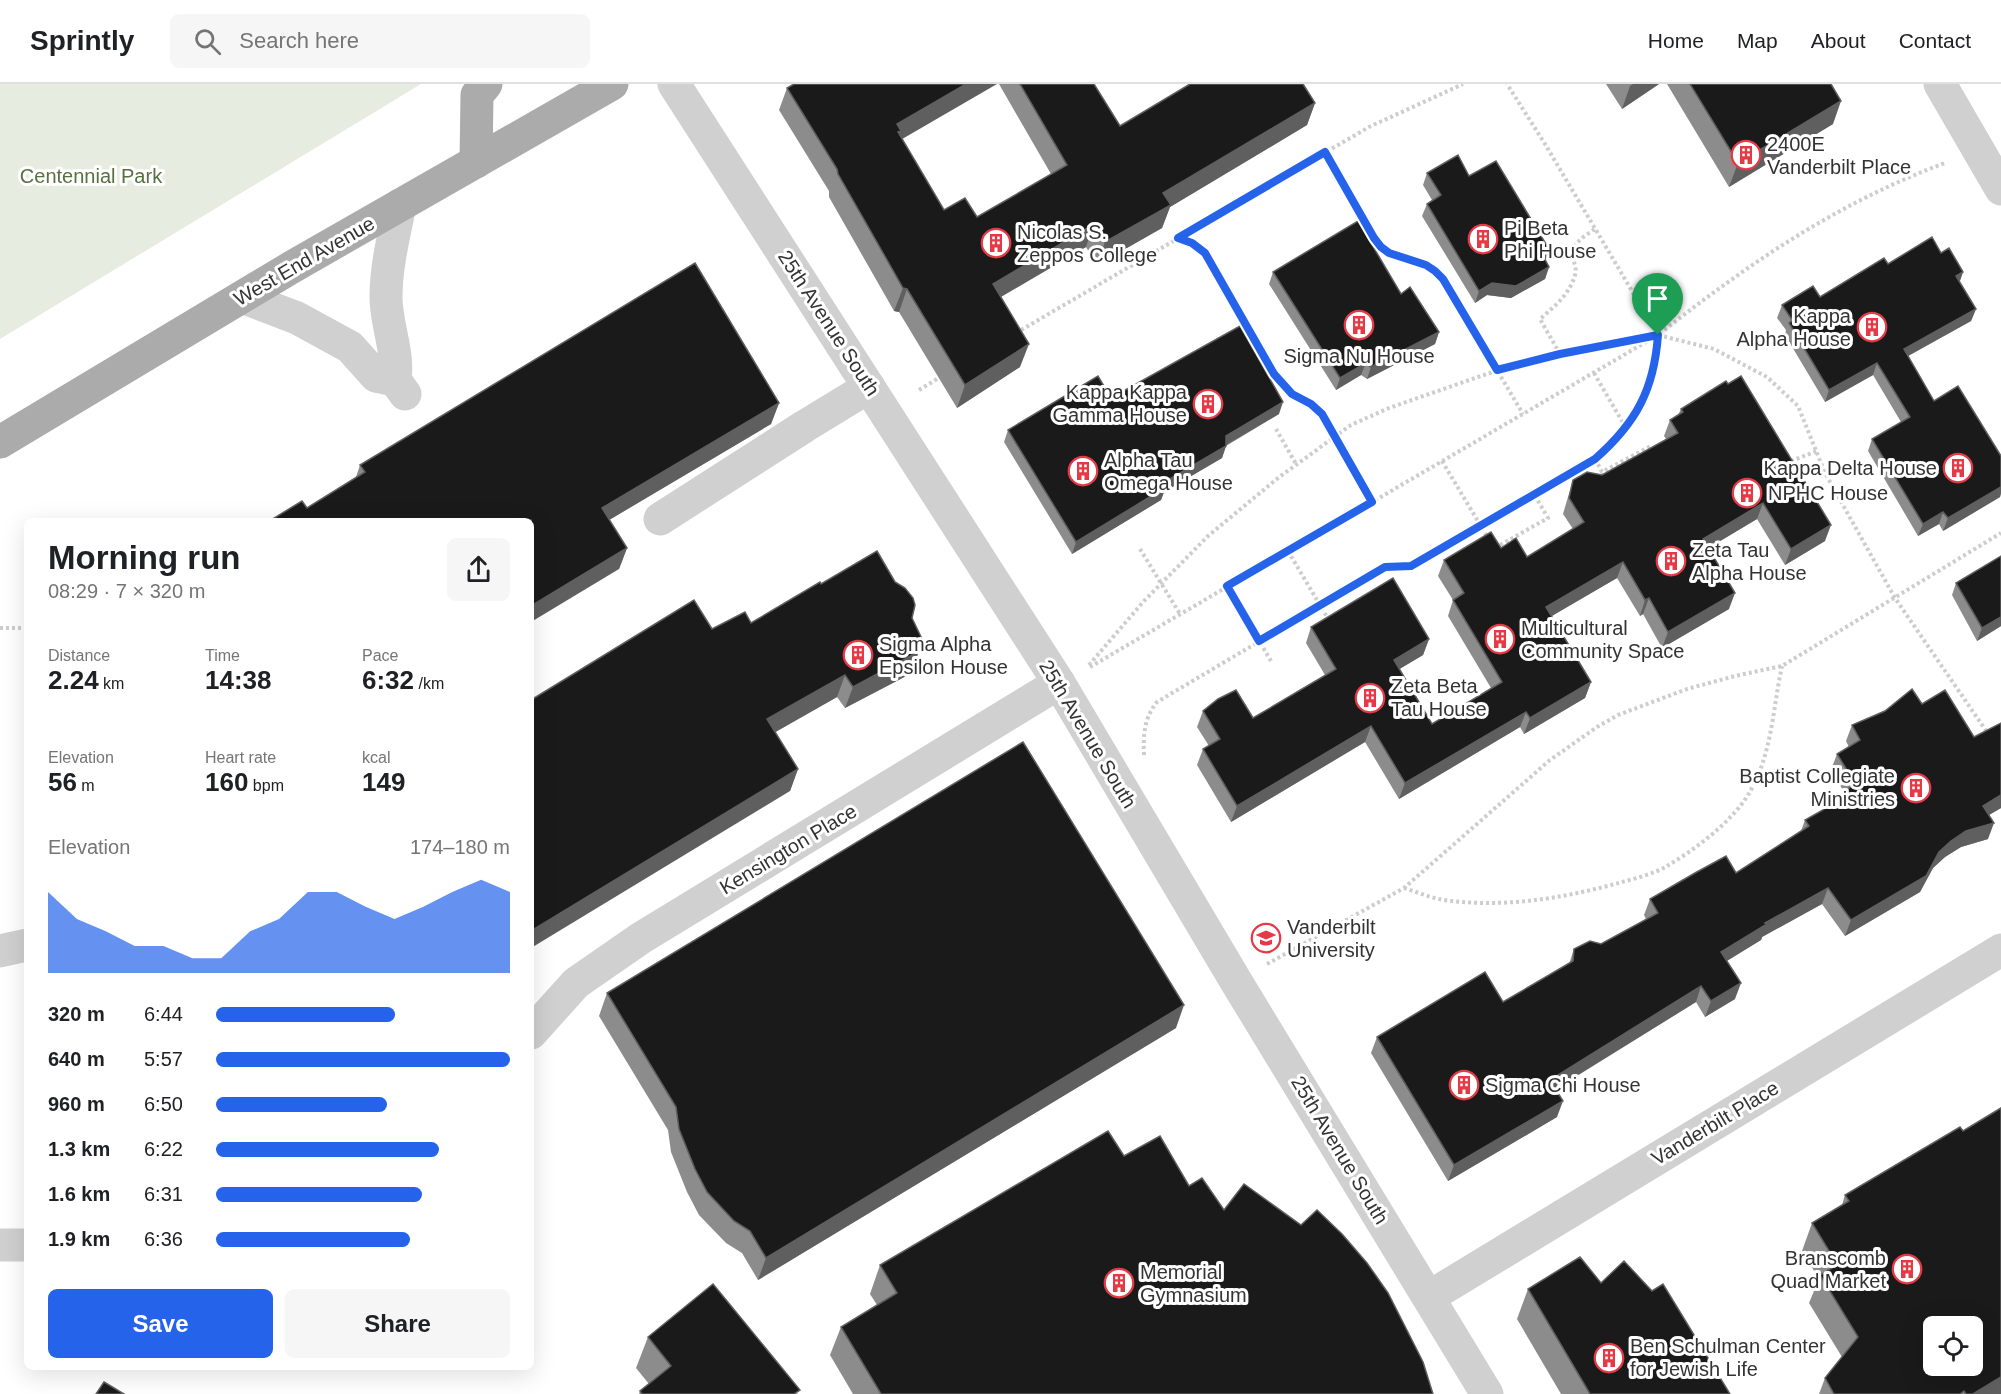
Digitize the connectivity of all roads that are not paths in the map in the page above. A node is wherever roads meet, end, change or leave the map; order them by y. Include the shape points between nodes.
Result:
1 (486, 84) edge
2 (560, 84) edge
3 (612, 84) edge
4 (674, 84) edge
5 (1940, 84) edge
6 (509, 142) junction
7 (476, 162) junction
8 (2001, 189) edge
9 (400, 205) junction
10 (242, 297) junction
11 (869, 387) junction
12 (0, 442) edge
13 (660, 519) dead end
14 (1059, 683) junction
15 (24, 946) edge
16 (2001, 950) edge
17 (0, 951) edge
18 (534, 1030) edge
19 (0, 1245) edge
20 (24, 1245) edge
21 (1429, 1297) junction
22 (1487, 1394) edge

1 - 7 main road via 477,95
2 - 6 main road via 548,107
3 - 6 main road, West End Avenue
4 - 11 street, 25th Avenue South
5 - 8 street
6 - 7 main road, West End Avenue
7 - 9 main road, West End Avenue
9 - 10 main road, West End Avenue
9 - 10 street via 386,299 400,387 376,376 350,347 297,318
10 - 12 main road, West End Avenue
11 - 13 street
11 - 14 street, 25th Avenue South
14 - 18 street, Kensington Place via 641,938 576,983
14 - 21 street, 25th Avenue South
15 - 17 street
16 - 21 street, Vanderbilt Place
19 - 20 street
21 - 22 street, 25th Avenue South

